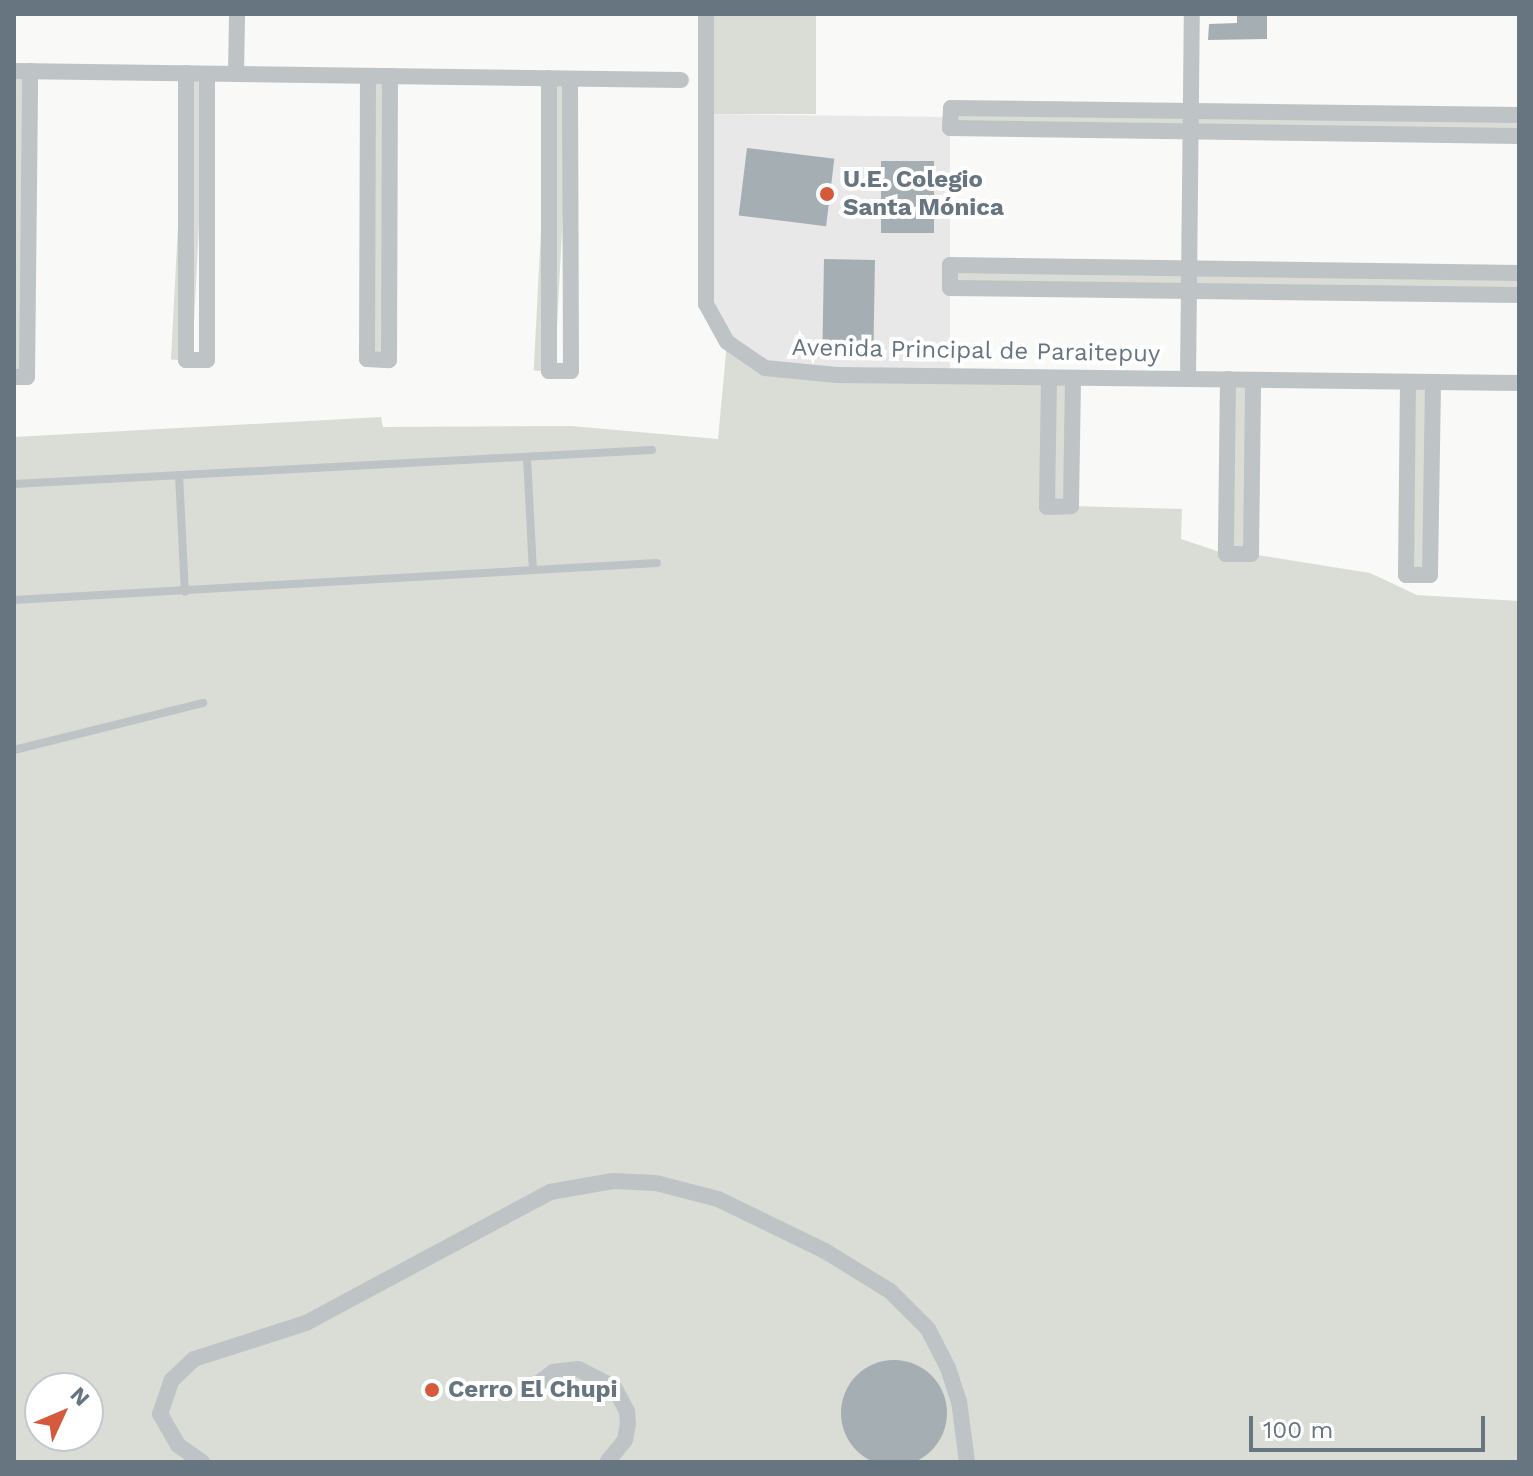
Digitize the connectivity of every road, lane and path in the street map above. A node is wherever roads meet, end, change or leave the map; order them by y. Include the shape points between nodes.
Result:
1 (237, 14) edge
2 (706, 14) edge
3 (1192, 14) edge
4 (22, 71) edge
5 (186, 73) junction
6 (207, 74) junction
7 (236, 74) junction
8 (368, 76) junction
9 (390, 76) junction
10 (549, 78) junction
11 (570, 79) junction
12 (681, 80) dead end
13 (1191, 111) junction
14 (1519, 115) edge
15 (1191, 131) junction
16 (1519, 136) edge
17 (1190, 269) junction
18 (1519, 273) edge
19 (1189, 291) junction
20 (1519, 295) edge
21 (14, 377) edge
22 (1049, 378) junction
23 (1073, 378) junction
24 (1188, 379) junction
25 (1228, 379) junction
26 (1253, 380) junction
27 (1408, 382) junction
28 (1433, 382) junction
29 (1519, 383) edge
30 (652, 450) dead end
31 (527, 457) junction
32 (179, 475) junction
33 (14, 484) edge
34 (657, 563) dead end
35 (533, 570) junction
36 (185, 592) junction
37 (14, 600) edge
38 (203, 703) dead end
39 (14, 750) edge
40 (530, 1389) dead end
41 (202, 1462) edge
42 (607, 1462) edge
43 (967, 1462) edge

1 - 7 street
2 - 22 street, Avenida Principal de Paraitepuy via 704,285 711,318 727,342 765,368 794,374
3 - 13 street
4 - 5 street
4 - 21 street via 27,377
5 - 6 street
5 - 6 street via 186,360 207,360
6 - 7 street
7 - 8 street
8 - 9 street
8 - 9 street via 367,359 389,360
9 - 10 street
10 - 11 street
10 - 11 street via 549,371 571,371
11 - 12 street
13 - 14 street
13 - 15 street
13 - 15 street via 951,108 950,128
15 - 16 street
15 - 17 street
17 - 18 street
17 - 19 street
17 - 19 street via 950,265 950,288
19 - 20 street
19 - 24 street
22 - 23 street, Avenida Principal de Paraitepuy
22 - 23 street via 1047,507 1071,506
23 - 24 street, Avenida Principal de Paraitepuy
24 - 25 street, Avenida Principal de Paraitepuy
25 - 26 street, Avenida Principal de Paraitepuy
25 - 26 street via 1226,554 1251,554
26 - 27 street, Avenida Principal de Paraitepuy
27 - 28 street, Avenida Principal de Paraitepuy
27 - 28 street via 1406,575 1430,575
28 - 29 street, Avenida Principal de Paraitepuy
30 - 31 lane
31 - 32 lane
31 - 35 lane
32 - 33 lane
32 - 36 lane
34 - 35 lane
35 - 36 lane
36 - 37 lane
38 - 39 lane
40 - 42 street via 553,1372 578,1369 614,1387 628,1424 619,1451
41 - 43 street via 178,1445 160,1414 172,1380 194,1359 306,1323 550,1192 613,1181 656,1183 718,1199 825,1251 890,1291 928,1329 948,1368 962,1414

